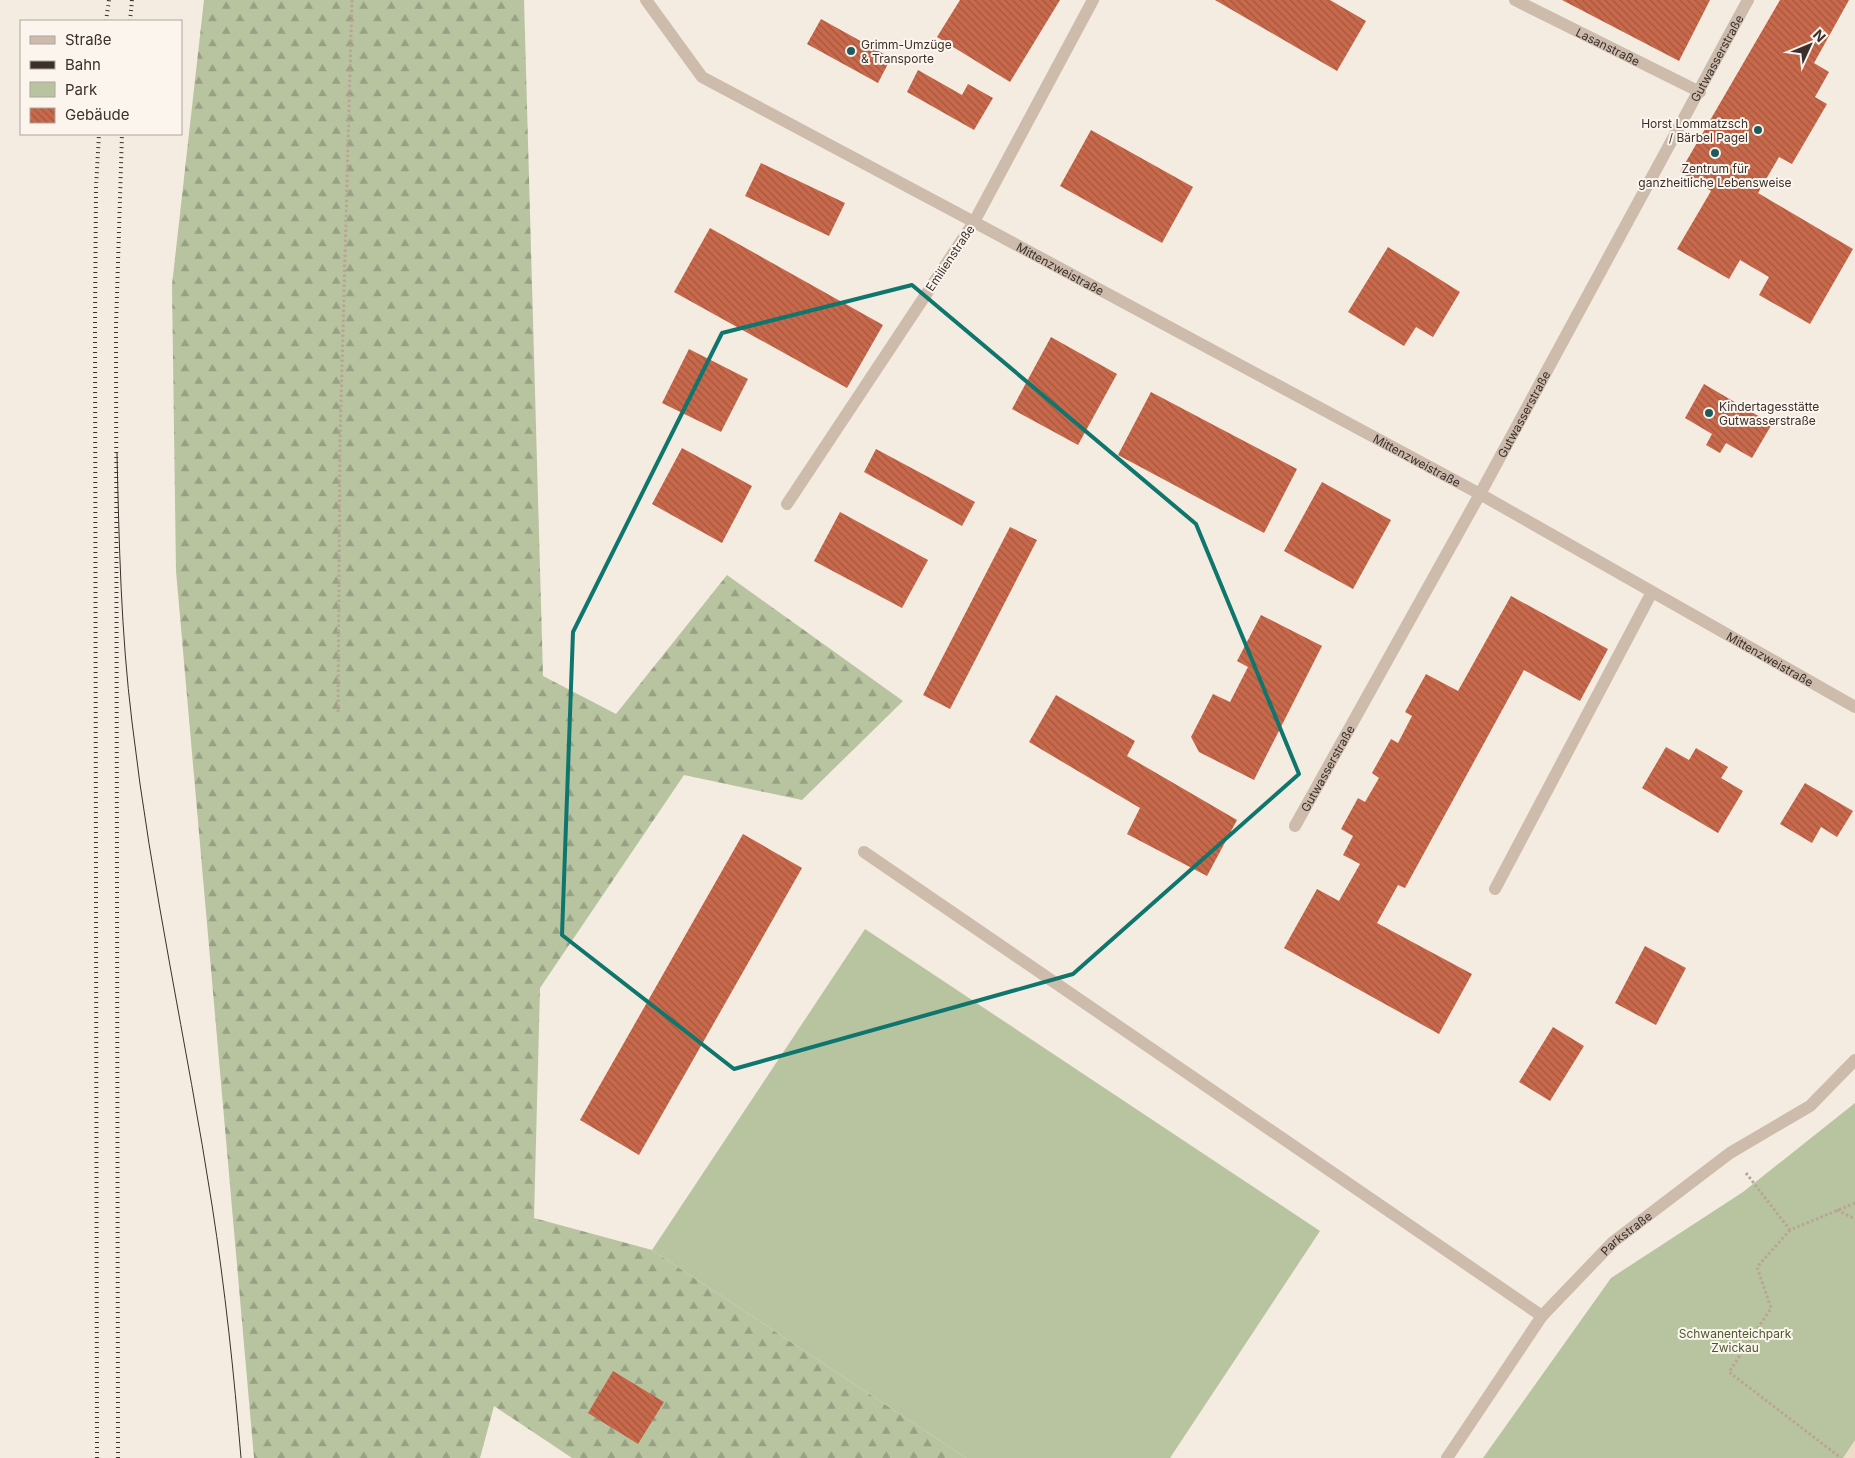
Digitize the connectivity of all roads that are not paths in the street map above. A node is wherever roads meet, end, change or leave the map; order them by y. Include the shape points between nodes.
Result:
1 (646, 0) edge
2 (1093, 0) edge
3 (1515, 0) edge
4 (1748, 0) edge
5 (1700, 92) junction
6 (974, 222) junction
7 (1480, 494) junction
8 (787, 504) dead end
9 (1652, 592) junction
10 (1855, 707) edge
11 (1295, 826) dead end
12 (864, 852) dead end
13 (1495, 889) dead end
14 (1855, 1060) edge
15 (1542, 1316) junction
16 (1447, 1458) edge

1 - 6 street, Mittenzweistraße via 702,77
2 - 6 street, Emilienstraße
3 - 5 street, Lasanstraße
4 - 5 street, Gutwasserstraße
5 - 7 street, Gutwasserstraße
6 - 7 street, Mittenzweistraße
6 - 8 street, Emilienstraße
7 - 9 street, Mittenzweistraße
7 - 11 street, Gutwasserstraße
9 - 10 street, Mittenzweistraße
9 - 13 street
12 - 15 street
14 - 15 street, Parkstraße via 1810,1106 1730,1153 1613,1242
15 - 16 street, Parkstraße

